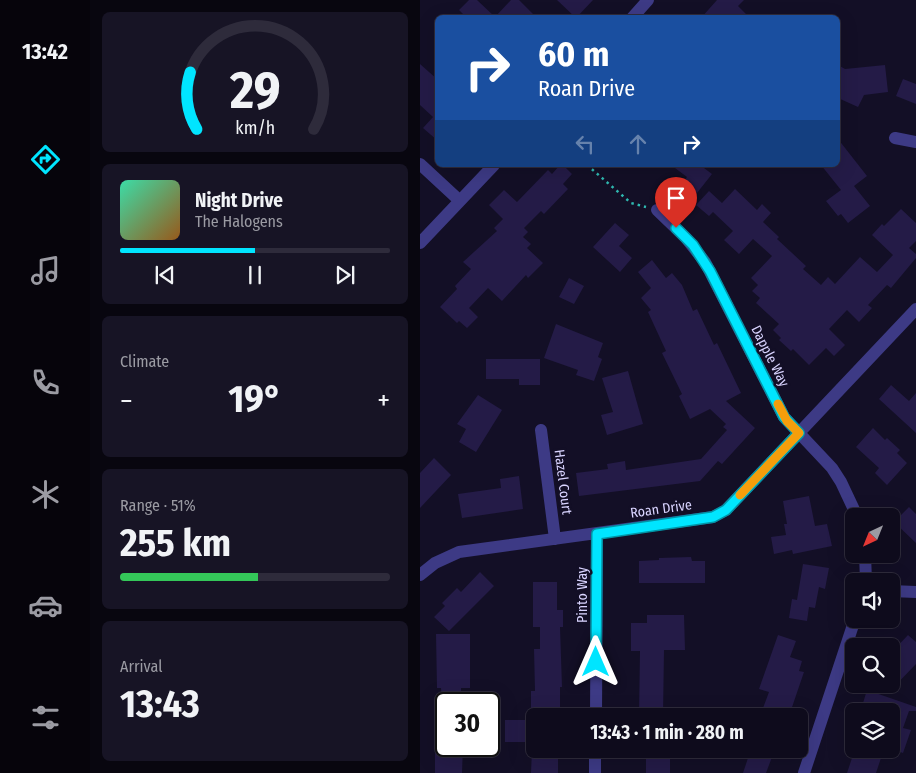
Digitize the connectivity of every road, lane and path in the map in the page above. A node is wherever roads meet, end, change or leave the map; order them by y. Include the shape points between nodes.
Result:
1 (648, 0) edge
2 (635, 15) edge
3 (896, 138) dead end
4 (916, 142) edge
5 (420, 164) edge
6 (492, 167) edge
7 (589, 167) edge
8 (460, 201) junction
9 (657, 210) joint
10 (420, 243) edge
11 (916, 309) edge
12 (541, 430) dead end
13 (799, 433) junction
14 (854, 508) edge
15 (597, 534) junction
16 (555, 539) junction
17 (420, 575) edge
18 (900, 591) edge
19 (916, 592) edge
20 (852, 628) edge
21 (596, 708) edge
22 (595, 758) edge
23 (595, 773) edge
24 (804, 773) edge

1 - 2 street
3 - 4 street
5 - 8 street
6 - 8 street
7 - 9 path via 631,203
8 - 10 street
9 - 13 street, Dapple Way via 686,238 708,267 784,417
11 - 13 street, Roan Drive
12 - 16 street, Hazel Court
13 - 14 street, Dapple Way via 832,468
13 - 15 street, Roan Drive via 720,514
15 - 16 street, Roan Drive
15 - 21 street, Pinto Way
16 - 17 street, Roan Drive via 459,552 435,563
18 - 19 street
20 - 24 street
22 - 23 street

